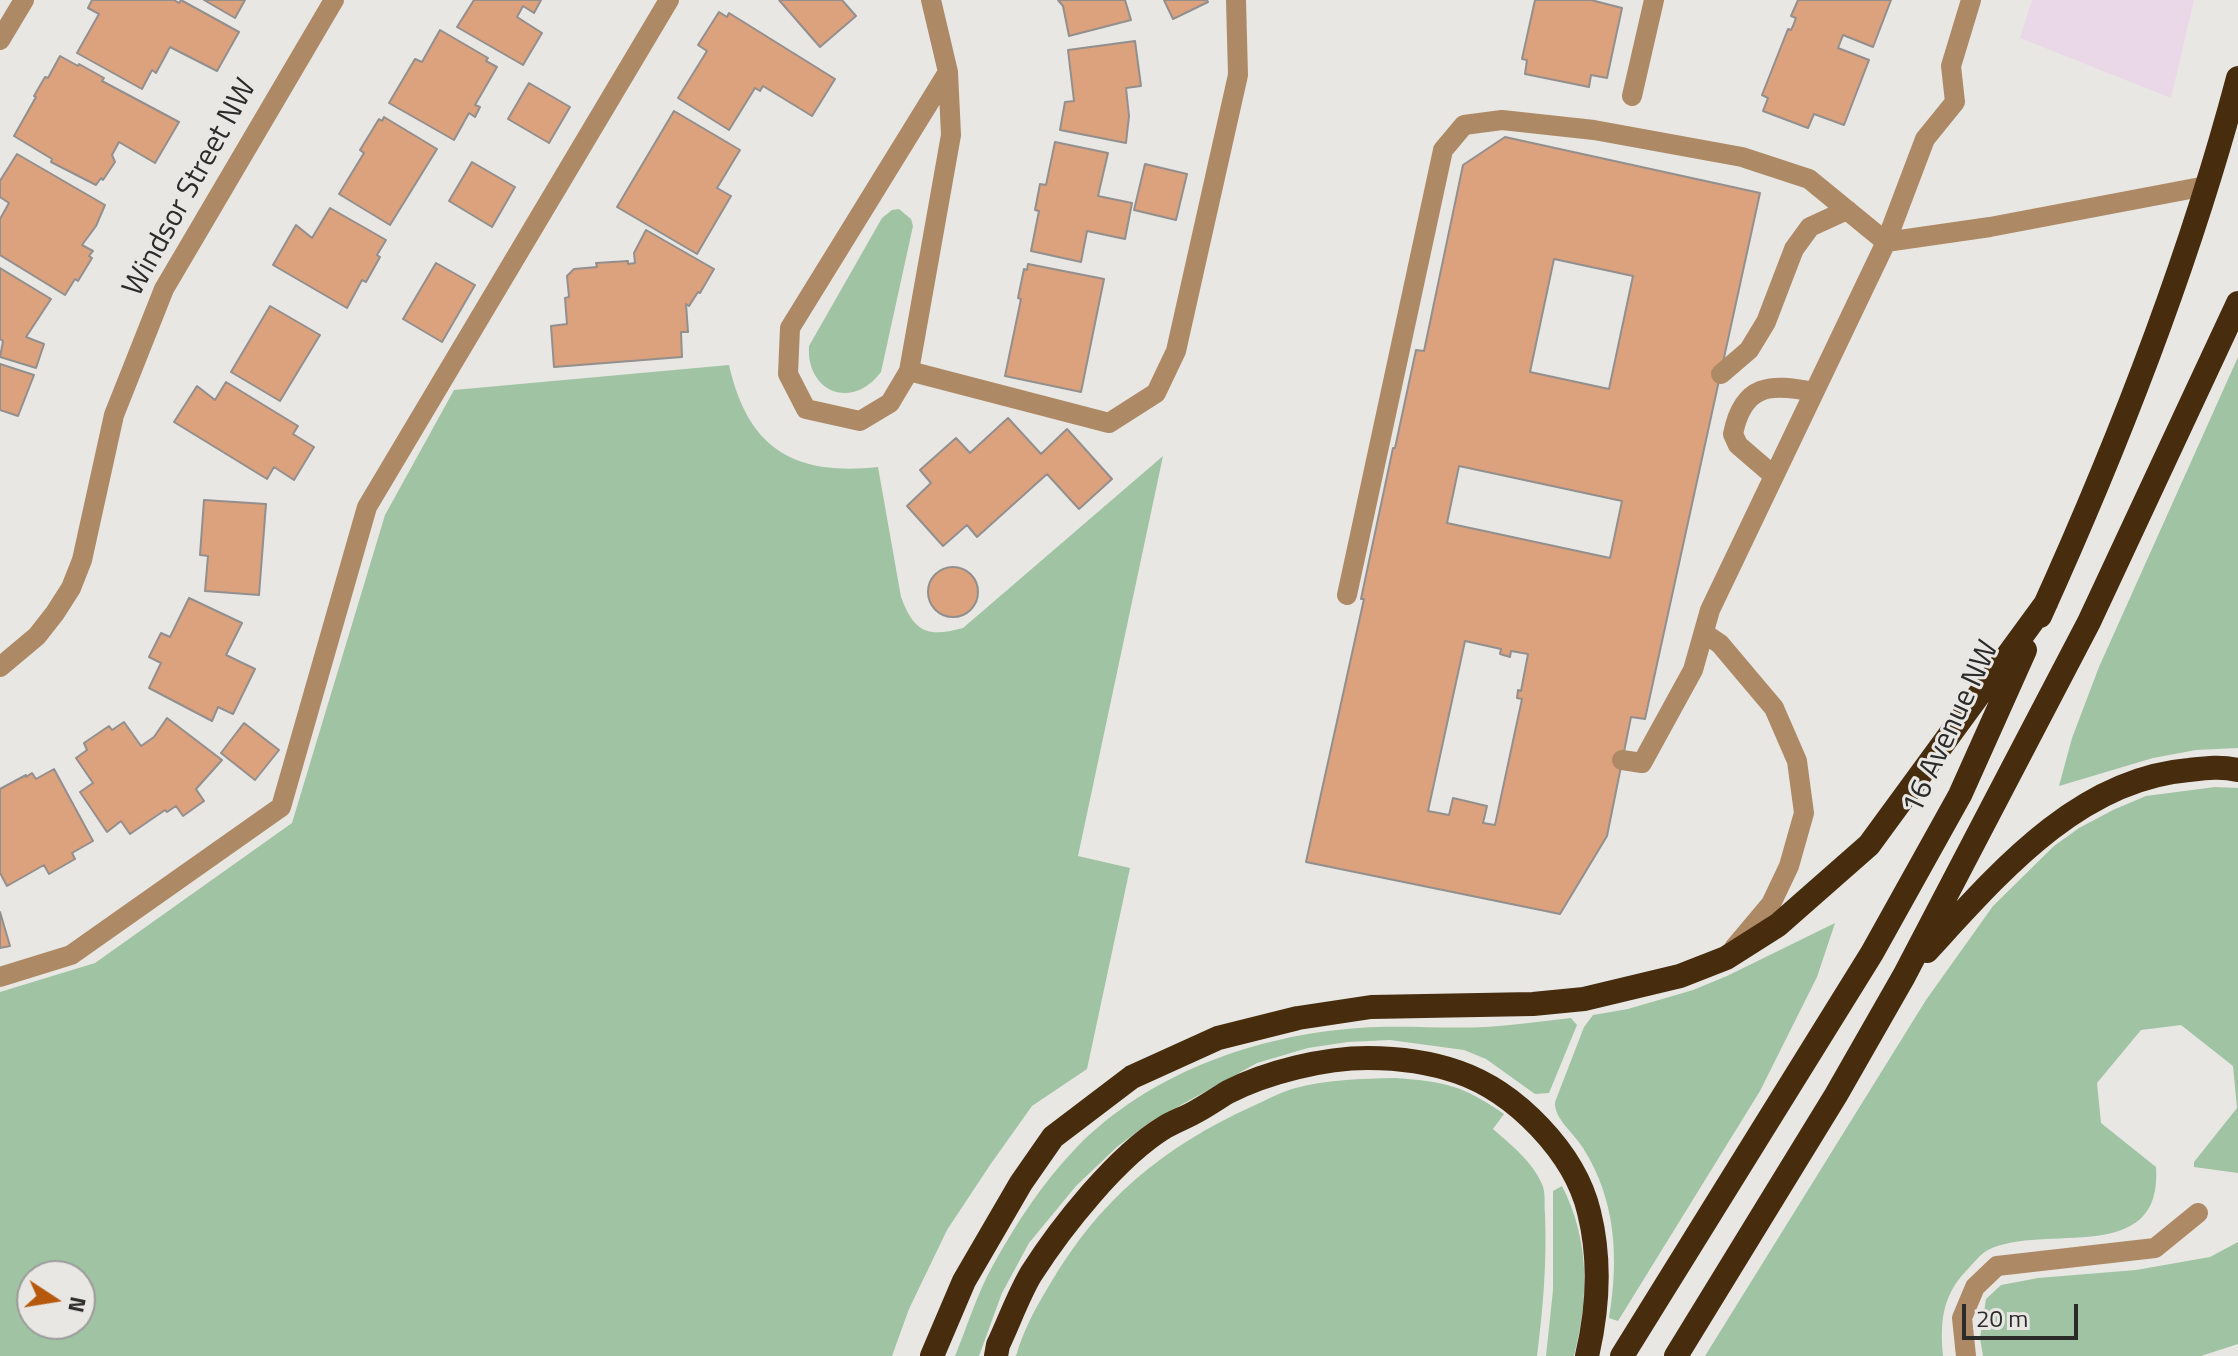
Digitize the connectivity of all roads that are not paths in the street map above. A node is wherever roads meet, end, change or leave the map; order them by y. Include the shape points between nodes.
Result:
1 (24, 0) edge
2 (334, 0) edge
3 (669, 0) edge
4 (931, 0) edge
5 (1236, 0) edge
6 (1654, 0) edge
7 (1971, 0) edge
8 (0, 40) edge
9 (948, 72) junction
10 (2238, 78) edge
11 (1632, 96) dead end
12 (2206, 186) junction
13 (1847, 210) junction
14 (1886, 242) junction
15 (2238, 303) edge
16 (909, 371) junction
17 (1721, 374) dead end
18 (1814, 392) junction
19 (1774, 476) junction
20 (1347, 595) dead end
21 (2046, 603) junction
22 (1704, 633) junction
23 (0, 667) edge
24 (1622, 760) dead end
25 (2238, 770) edge
26 (1726, 958) junction
27 (1904, 976) junction
28 (0, 977) edge
29 (2198, 1213) dead end
30 (932, 1356) edge
31 (996, 1356) edge
32 (1587, 1356) edge
33 (1622, 1356) edge
34 (1676, 1356) edge
35 (1966, 1356) edge

1 - 8 street
2 - 23 street, Windsor Street NW via 164,289 114,415 71,588 37,636
3 - 28 street via 367,507 281,807 71,955
4 - 9 street
5 - 16 street via 1238,75 1176,351 1156,393 1109,423
6 - 11 street
7 - 14 street via 1951,66 1955,102 1925,139
9 - 16 street via 951,135
9 - 16 street via 790,328 788,374 806,409 860,421 890,403
10 - 12 highway, 16 Avenue NW
12 - 14 street
12 - 21 highway, 16 Avenue NW via 2164,314
13 - 14 street
13 - 17 street via 1810,227 1794,249 1749,350
13 - 20 street via 1809,179 1742,157 1594,130 1502,120 1464,125 1443,150
14 - 18 street
15 - 27 highway via 2089,622
18 - 19 street
18 - 19 street via 1774,387 1757,391 1743,403 1733,434 1738,445
19 - 22 street
21 - 26 highway via 1869,845 1778,925
21 - 33 highway, 16 Avenue NW via 1960,795 1872,953
22 - 24 street via 1693,670 1642,763
22 - 26 street via 1720,644 1774,708 1797,761 1804,813 1771,904
25 - 27 highway via 2166,772 2130,783 2070,815 1989,884
26 - 30 highway via 1680,976 1584,999 1371,1007 1298,1018 1218,1038 1132,1077 1045,1148 964,1281
27 - 34 highway
29 - 35 street via 2155,1248 1997,1266 1975,1287 1962,1318
31 - 32 highway via 1030,1276 1071,1217 1163,1128 1276,1073 1366,1058 1414,1060 1459,1072 1532,1118 1569,1164 1589,1211 1598,1267

